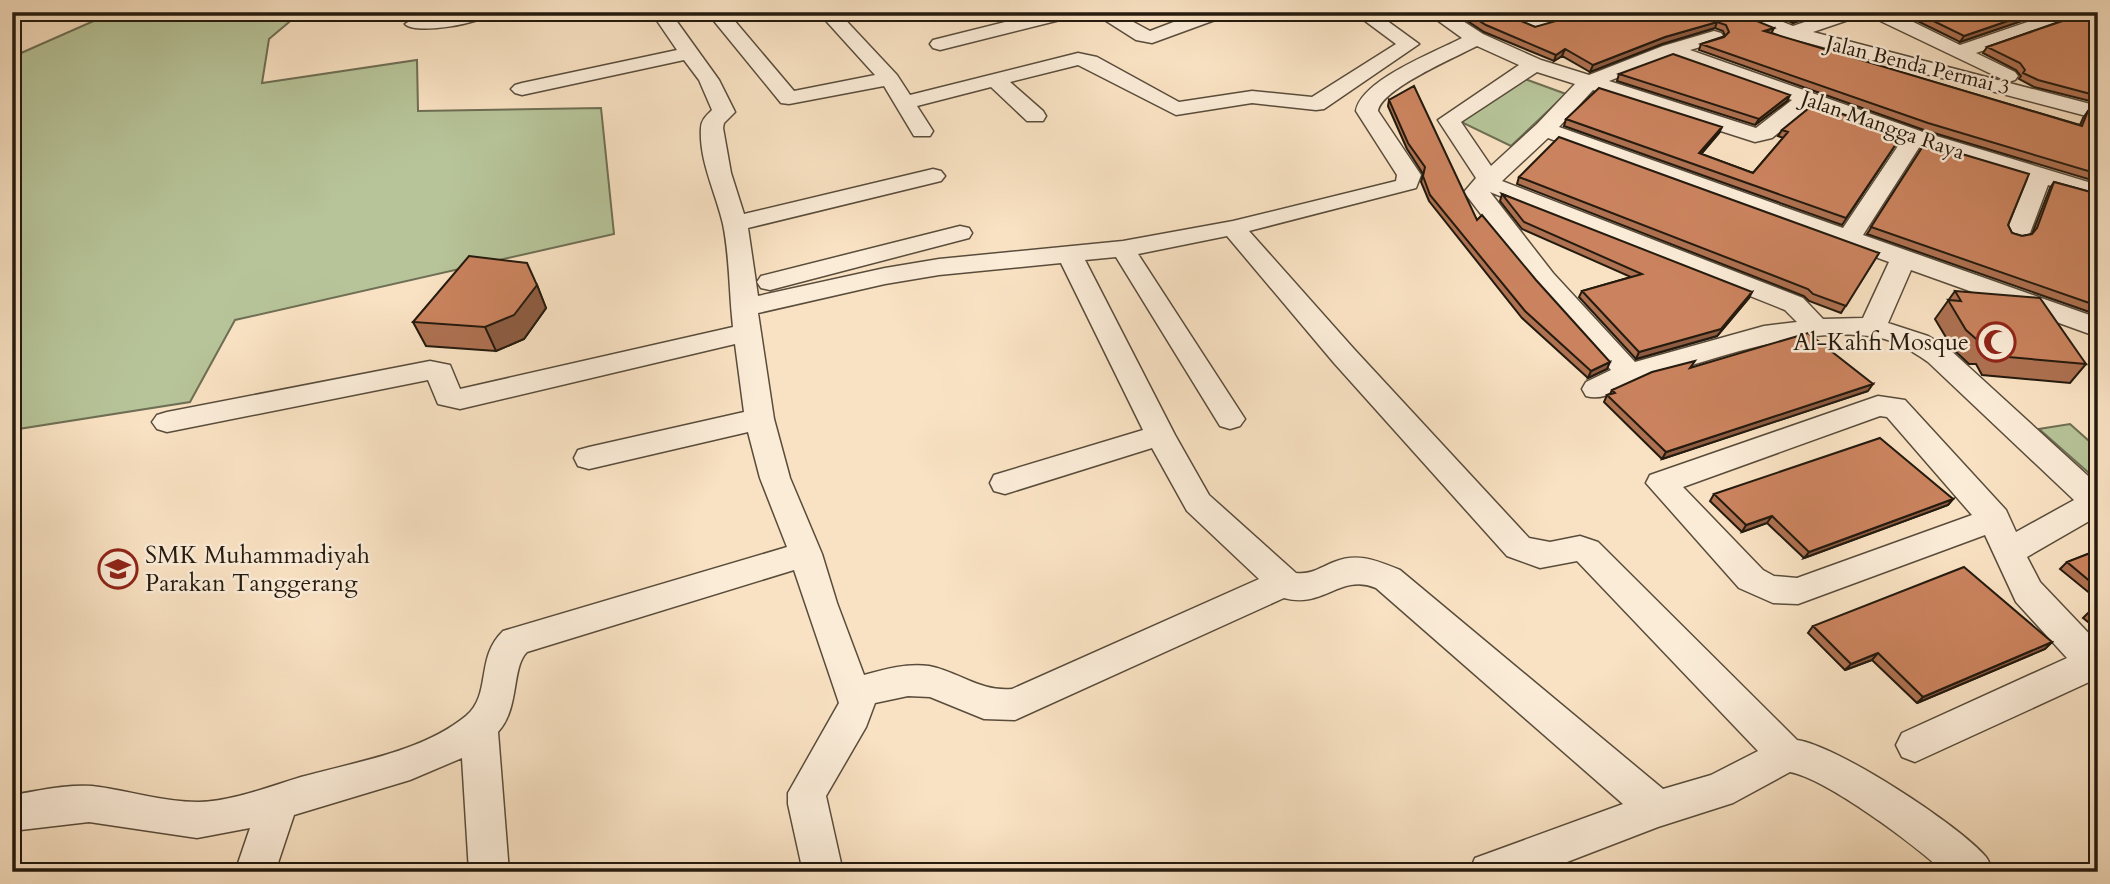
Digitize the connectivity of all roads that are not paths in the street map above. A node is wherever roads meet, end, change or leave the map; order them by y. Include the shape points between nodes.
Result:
1 (483, 12) edge
2 (660, 12) edge
3 (827, 12) edge
4 (1069, 12) edge
5 (1101, 12) edge
6 (1219, 12) edge
7 (1362, 12) edge
8 (1435, 12) edge
9 (1506, 12) edge
10 (1577, 12) edge
11 (1740, 12) edge
12 (1853, 12) edge
13 (1877, 12) edge
14 (2077, 12) edge
15 (721, 17) dead end
16 (415, 24) dead end
17 (1792, 33) junction
18 (1714, 37) edge
19 (1476, 38) junction
20 (940, 44) dead end
21 (1670, 50) junction
22 (1959, 52) junction
23 (689, 53) junction
24 (1534, 64) junction
25 (890, 79) junction
26 (996, 81) junction
27 (1589, 82) junction
28 (2098, 88) edge
29 (522, 89) dead end
30 (1807, 99) junction
31 (906, 102) junction
32 (2059, 102) junction
33 (2098, 113) edge
34 (1035, 116) dead end
35 (1545, 129) junction
36 (922, 131) dead end
37 (1915, 137) junction
38 (933, 176) dead end
39 (2040, 177) junction
40 (1486, 180) junction
41 (2098, 193) edge
42 (735, 224) junction
43 (1233, 228) junction
44 (960, 233) dead end
45 (2018, 233) edge
46 (1848, 239) junction
47 (1123, 249) junction
48 (1070, 255) junction
49 (1903, 258) junction
50 (746, 309) junction
51 (1873, 327) junction
52 (1815, 328) junction
53 (2098, 328) edge
54 (1629, 373) junction
55 (1596, 389) dead end
56 (759, 419) junction
57 (1230, 419) dead end
58 (167, 422) dead end
59 (1160, 435) junction
60 (589, 458) dead end
61 (1004, 483) dead end
62 (2097, 502) edge
63 (1995, 519) junction
64 (2008, 552) junction
65 (806, 554) junction
66 (1284, 583) junction
67 (2096, 662) edge
68 (854, 693) junction
69 (479, 727) junction
70 (1915, 745) dead end
71 (1787, 755) junction
72 (279, 801) junction
73 (1658, 809) junction
74 (12, 813) edge
75 (255, 872) edge
76 (489, 872) edge
77 (823, 872) edge
78 (1489, 872) edge
79 (1973, 872) edge

1 - 16 street
2 - 23 street
3 - 25 street
4 - 20 street
5 - 6 street via 1152,37
7 - 26 street via 1409,44 1319,103 1252,97 1176,109 1090,61 1078,59
8 - 19 street
9 - 10 street via 1532,25
11 - 17 street, Jalan Benda Permai 3
12 - 17 street
13 - 22 street
14 - 22 street
15 - 25 street via 789,98
17 - 32 street, Jalan Benda Permai 3
18 - 21 street
19 - 24 street
19 - 43 street via 1384,87 1368,104 1367,111 1409,175 1408,183
21 - 27 street
21 - 30 street, Jalan Mangga Raya
22 - 32 street
23 - 29 street
23 - 42 street via 724,112 712,128 719,173
24 - 27 street
24 - 40 street via 1449,120
25 - 31 street
26 - 31 street
26 - 34 street
27 - 30 street via 1755,135
27 - 35 street
28 - 32 street
30 - 37 street, Jalan Mangga Raya
31 - 36 street
32 - 33 street, Jalan Benda Permai 3
35 - 40 street
35 - 46 street
37 - 39 street, Jalan Mangga Raya
37 - 46 street
38 - 42 street
39 - 41 street, Jalan Mangga Raya
39 - 45 street
40 - 52 street via 1794,304
40 - 54 street via 1477,196
42 - 50 street
43 - 47 street
43 - 71 street via 1518,547 1547,557 1576,548 1587,551
44 - 50 street
46 - 49 street
47 - 48 street
47 - 57 street
48 - 50 street via 939,267
48 - 59 street
49 - 51 street
49 - 53 street
50 - 56 street
50 - 58 street via 460,399 447,397 440,372 434,370
51 - 52 street
51 - 62 street via 1918,342 1938,355
52 - 54 street via 1764,335
54 - 55 street
56 - 60 street
56 - 65 street via 775,478
59 - 61 street
59 - 66 street via 1198,503
62 - 64 street
63 - 63 street via 1891,406 1878,406 1661,483 1751,579 1783,592 1798,591
63 - 64 street
64 - 67 street via 2028,592 2059,629
65 - 68 street
65 - 69 street via 515,641 505,651 492,713
66 - 68 street via 1014,704 983,705 923,681 899,681
66 - 73 street via 1309,588 1348,570 1366,570 1388,579
67 - 70 street
68 - 77 street via 857,706 853,716 807,793
69 - 72 street via 456,743 410,763
69 - 76 street
71 - 73 street via 1719,790
71 - 79 street via 1827,768 1930,833
72 - 74 street via 197,820 89,804
72 - 75 street
73 - 78 street

